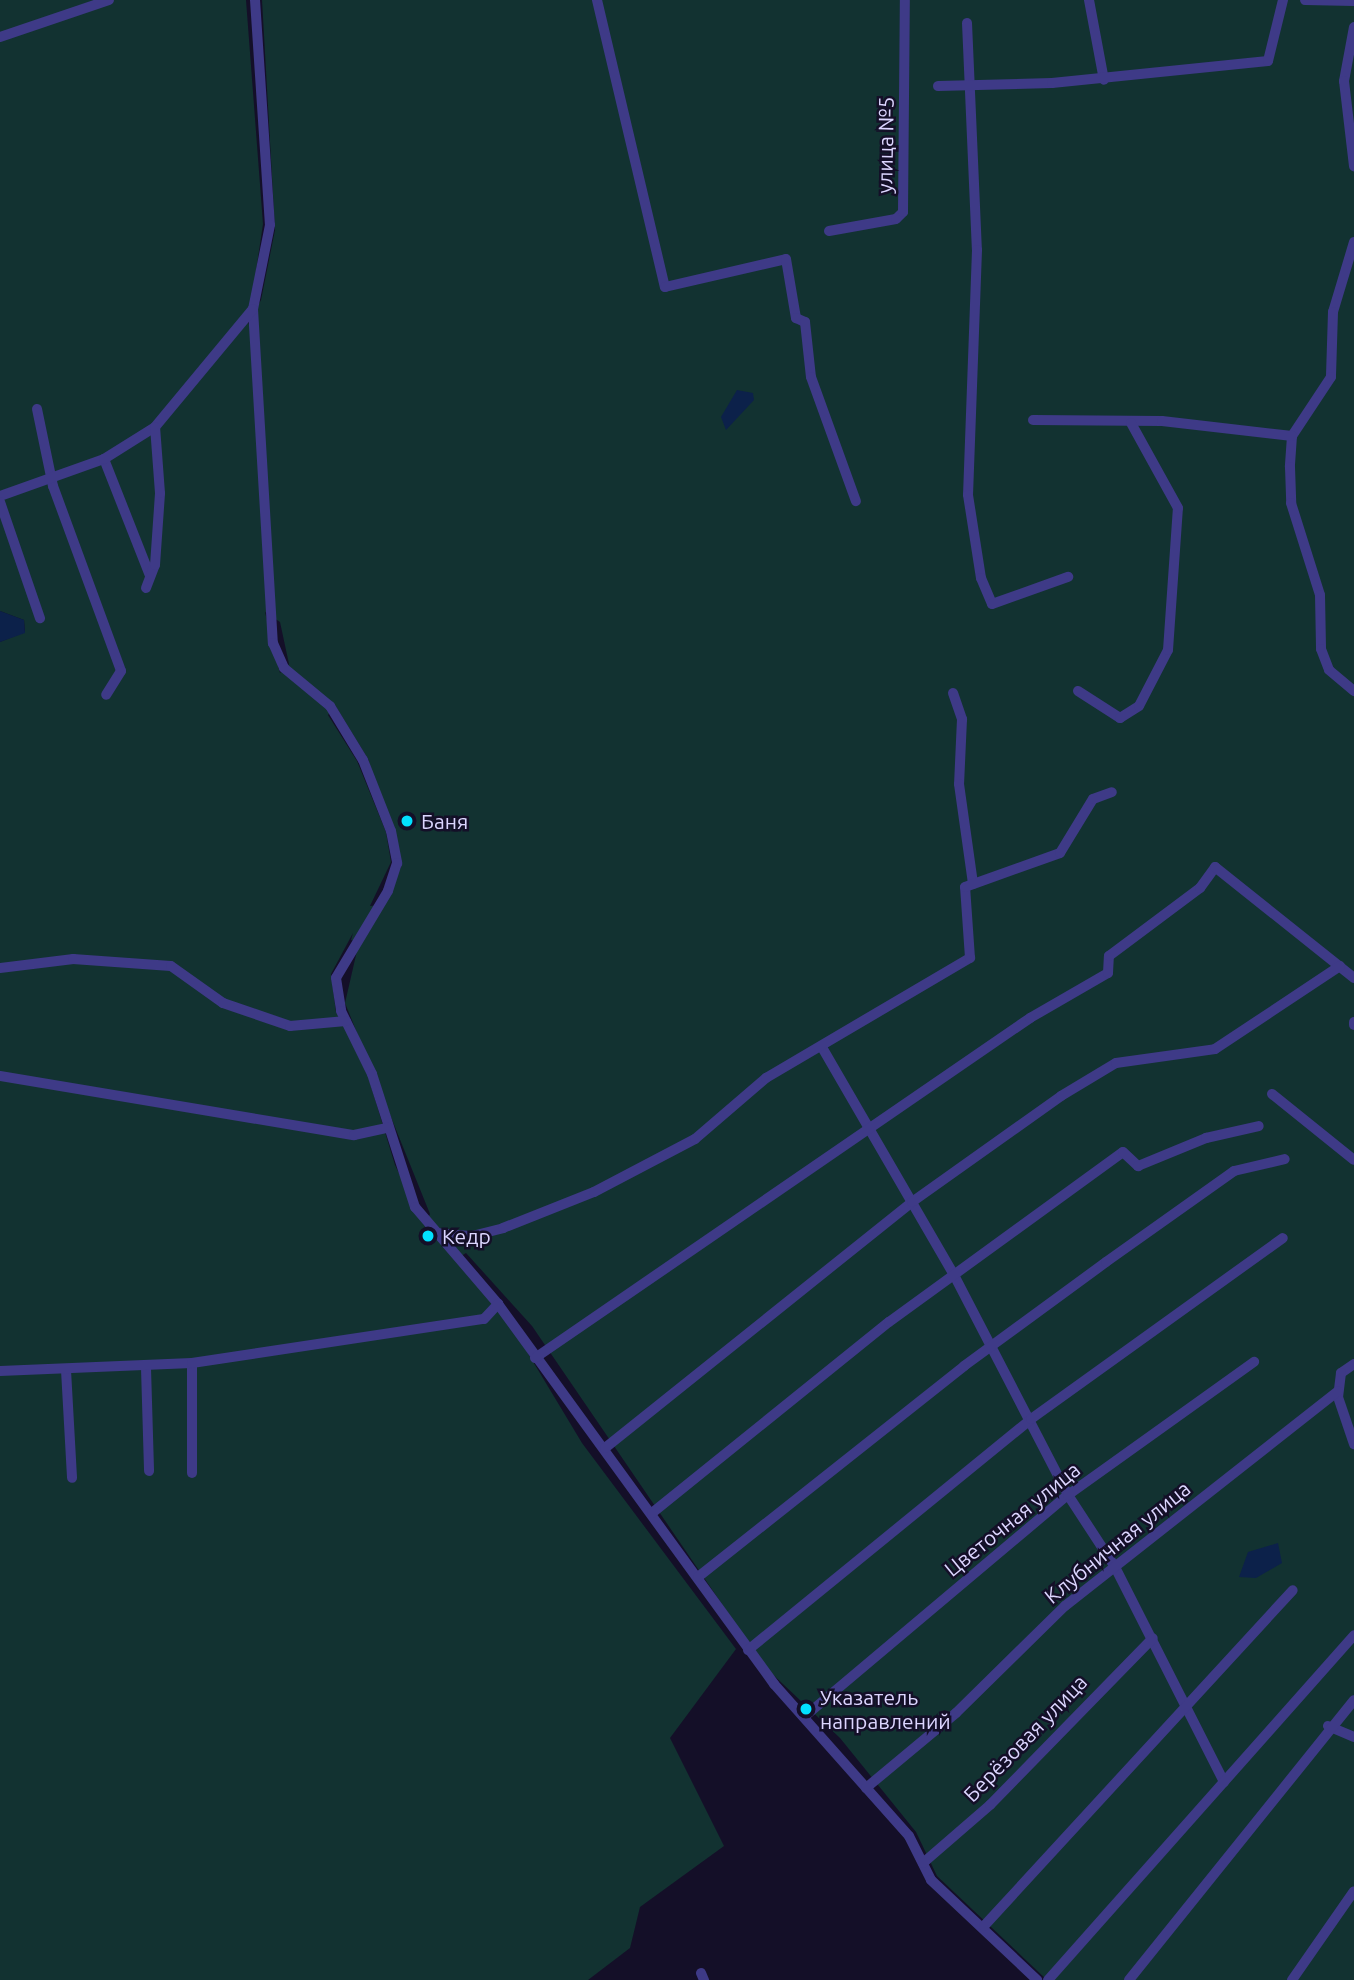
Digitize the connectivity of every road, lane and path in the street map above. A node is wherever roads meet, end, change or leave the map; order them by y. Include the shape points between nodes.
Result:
1 (109, 0) edge
2 (255, 0) edge
3 (597, 0) edge
4 (905, 0) edge
5 (1089, 0) edge
6 (1283, 0) edge
7 (1305, 0) edge
8 (1354, 1) edge
9 (967, 23) dead end
10 (1354, 27) edge
11 (0, 37) edge
12 (1104, 79) junction
13 (937, 86) dead end
14 (970, 87) junction
15 (1354, 166) edge
16 (829, 231) dead end
17 (1354, 242) edge
18 (253, 309) junction
19 (37, 409) dead end
20 (1033, 420) dead end
21 (1131, 424) junction
22 (155, 427) junction
23 (1292, 436) junction
24 (104, 459) junction
25 (51, 477) junction
26 (0, 496) edge
27 (856, 501) dead end
28 (0, 502) edge
29 (150, 576) junction
30 (1068, 577) dead end
31 (146, 588) dead end
32 (40, 618) dead end
33 (1078, 691) dead end
34 (1354, 691) edge
35 (953, 693) dead end
36 (106, 695) dead end
37 (1112, 792) dead end
38 (973, 884) junction
39 (1340, 966) junction
40 (0, 968) edge
41 (1354, 978) edge
42 (346, 1021) junction
43 (823, 1049) junction
44 (0, 1076) edge
45 (1272, 1094) dead end
46 (1259, 1126) dead end
47 (388, 1128) junction
48 (869, 1128) junction
49 (1284, 1158) dead end
50 (1354, 1160) edge
51 (912, 1202) junction
52 (436, 1233) junction
53 (1283, 1238) dead end
54 (954, 1275) junction
55 (498, 1304) junction
56 (992, 1350) junction
57 (535, 1358) junction
58 (1254, 1362) dead end
59 (192, 1363) junction
60 (1354, 1364) edge
61 (146, 1368) junction
62 (66, 1370) junction
63 (0, 1371) edge
64 (1338, 1391) junction
65 (1031, 1419) junction
66 (1354, 1444) edge
67 (606, 1448) junction
68 (149, 1471) dead end
69 (192, 1473) dead end
70 (72, 1478) dead end
71 (1068, 1495) junction
72 (652, 1513) junction
73 (1115, 1567) junction
74 (698, 1577) junction
75 (1293, 1590) dead end
76 (1354, 1634) edge
77 (1153, 1638) junction
78 (748, 1650) junction
79 (1354, 1700) edge
80 (1186, 1710) junction
81 (804, 1717) junction
82 (1328, 1726) junction
83 (1354, 1737) edge
84 (1224, 1782) junction
85 (866, 1788) junction
86 (923, 1863) junction
87 (1354, 1891) edge
88 (984, 1926) junction
89 (1037, 1980) edge
90 (1048, 1980) edge
91 (1129, 1980) edge
92 (1292, 1980) edge

1 - 11 street
2 - 18 street via 270,225
3 - 27 street via 665,288 786,259 796,318 805,322 811,377
4 - 16 street, улица №5 via 903,212 896,219
5 - 12 street
6 - 12 street via 1268,61
7 - 8 street
9 - 14 street
10 - 15 street via 1344,81
12 - 14 street
13 - 14 street
14 - 30 street via 978,250 968,495 981,578 992,604
17 - 23 street via 1333,312 1331,377
18 - 22 street
18 - 42 street via 273,643 284,668 330,706 363,760 397,863 337,978
19 - 25 street
20 - 21 street
21 - 23 street via 1162,421
21 - 33 street via 1178,508 1168,650 1139,706 1120,718
22 - 24 street
22 - 29 street via 160,493
23 - 34 street via 1291,503 1320,595 1321,649 1329,670
24 - 25 street
24 - 29 street
25 - 26 street
25 - 36 street via 121,671
28 - 32 street
29 - 31 street
35 - 38 street via 962,719 959,784
37 - 38 street via 1093,799 1060,853
38 - 43 street via 965,887 970,958
39 - 41 street
39 - 48 street via 1215,867 1200,888 1109,956 1108,972
39 - 51 street via 1215,1049 1115,1063
40 - 42 street via 73,959 171,966 223,1003 290,1026
42 - 47 street via 372,1074
43 - 48 street
43 - 52 street via 766,1078 695,1139 594,1192 503,1228 472,1236
44 - 47 street via 355,1135
45 - 50 street
46 - 54 street via 1206,1138 1138,1166 1123,1152
47 - 52 street via 415,1207
48 - 51 street
48 - 57 street
49 - 56 street via 1234,1171
51 - 54 street
51 - 67 street
52 - 55 street
53 - 65 street
54 - 56 street
54 - 72 street
55 - 57 street
55 - 59 street via 484,1319
56 - 65 street
56 - 74 street
57 - 67 street
58 - 71 street, Цветочная улица
59 - 61 street
59 - 69 street
60 - 64 street via 1341,1373
61 - 62 street
61 - 68 street
62 - 63 street
62 - 70 street
64 - 66 street
64 - 73 street, Клубничная улица
65 - 71 street
65 - 78 street
67 - 72 street
71 - 73 street
71 - 81 street, Цветочная улица
72 - 74 street
73 - 77 street
73 - 85 street, Клубничная улица
74 - 78 street
75 - 80 street
76 - 84 street
77 - 80 street
77 - 86 street, Берёзовая улица via 990,1805
78 - 81 street
79 - 82 street
80 - 84 street
80 - 88 street
81 - 85 street
82 - 83 street
82 - 91 street
84 - 90 street
85 - 86 street via 909,1836
86 - 88 street via 931,1880
87 - 92 street
88 - 89 street

